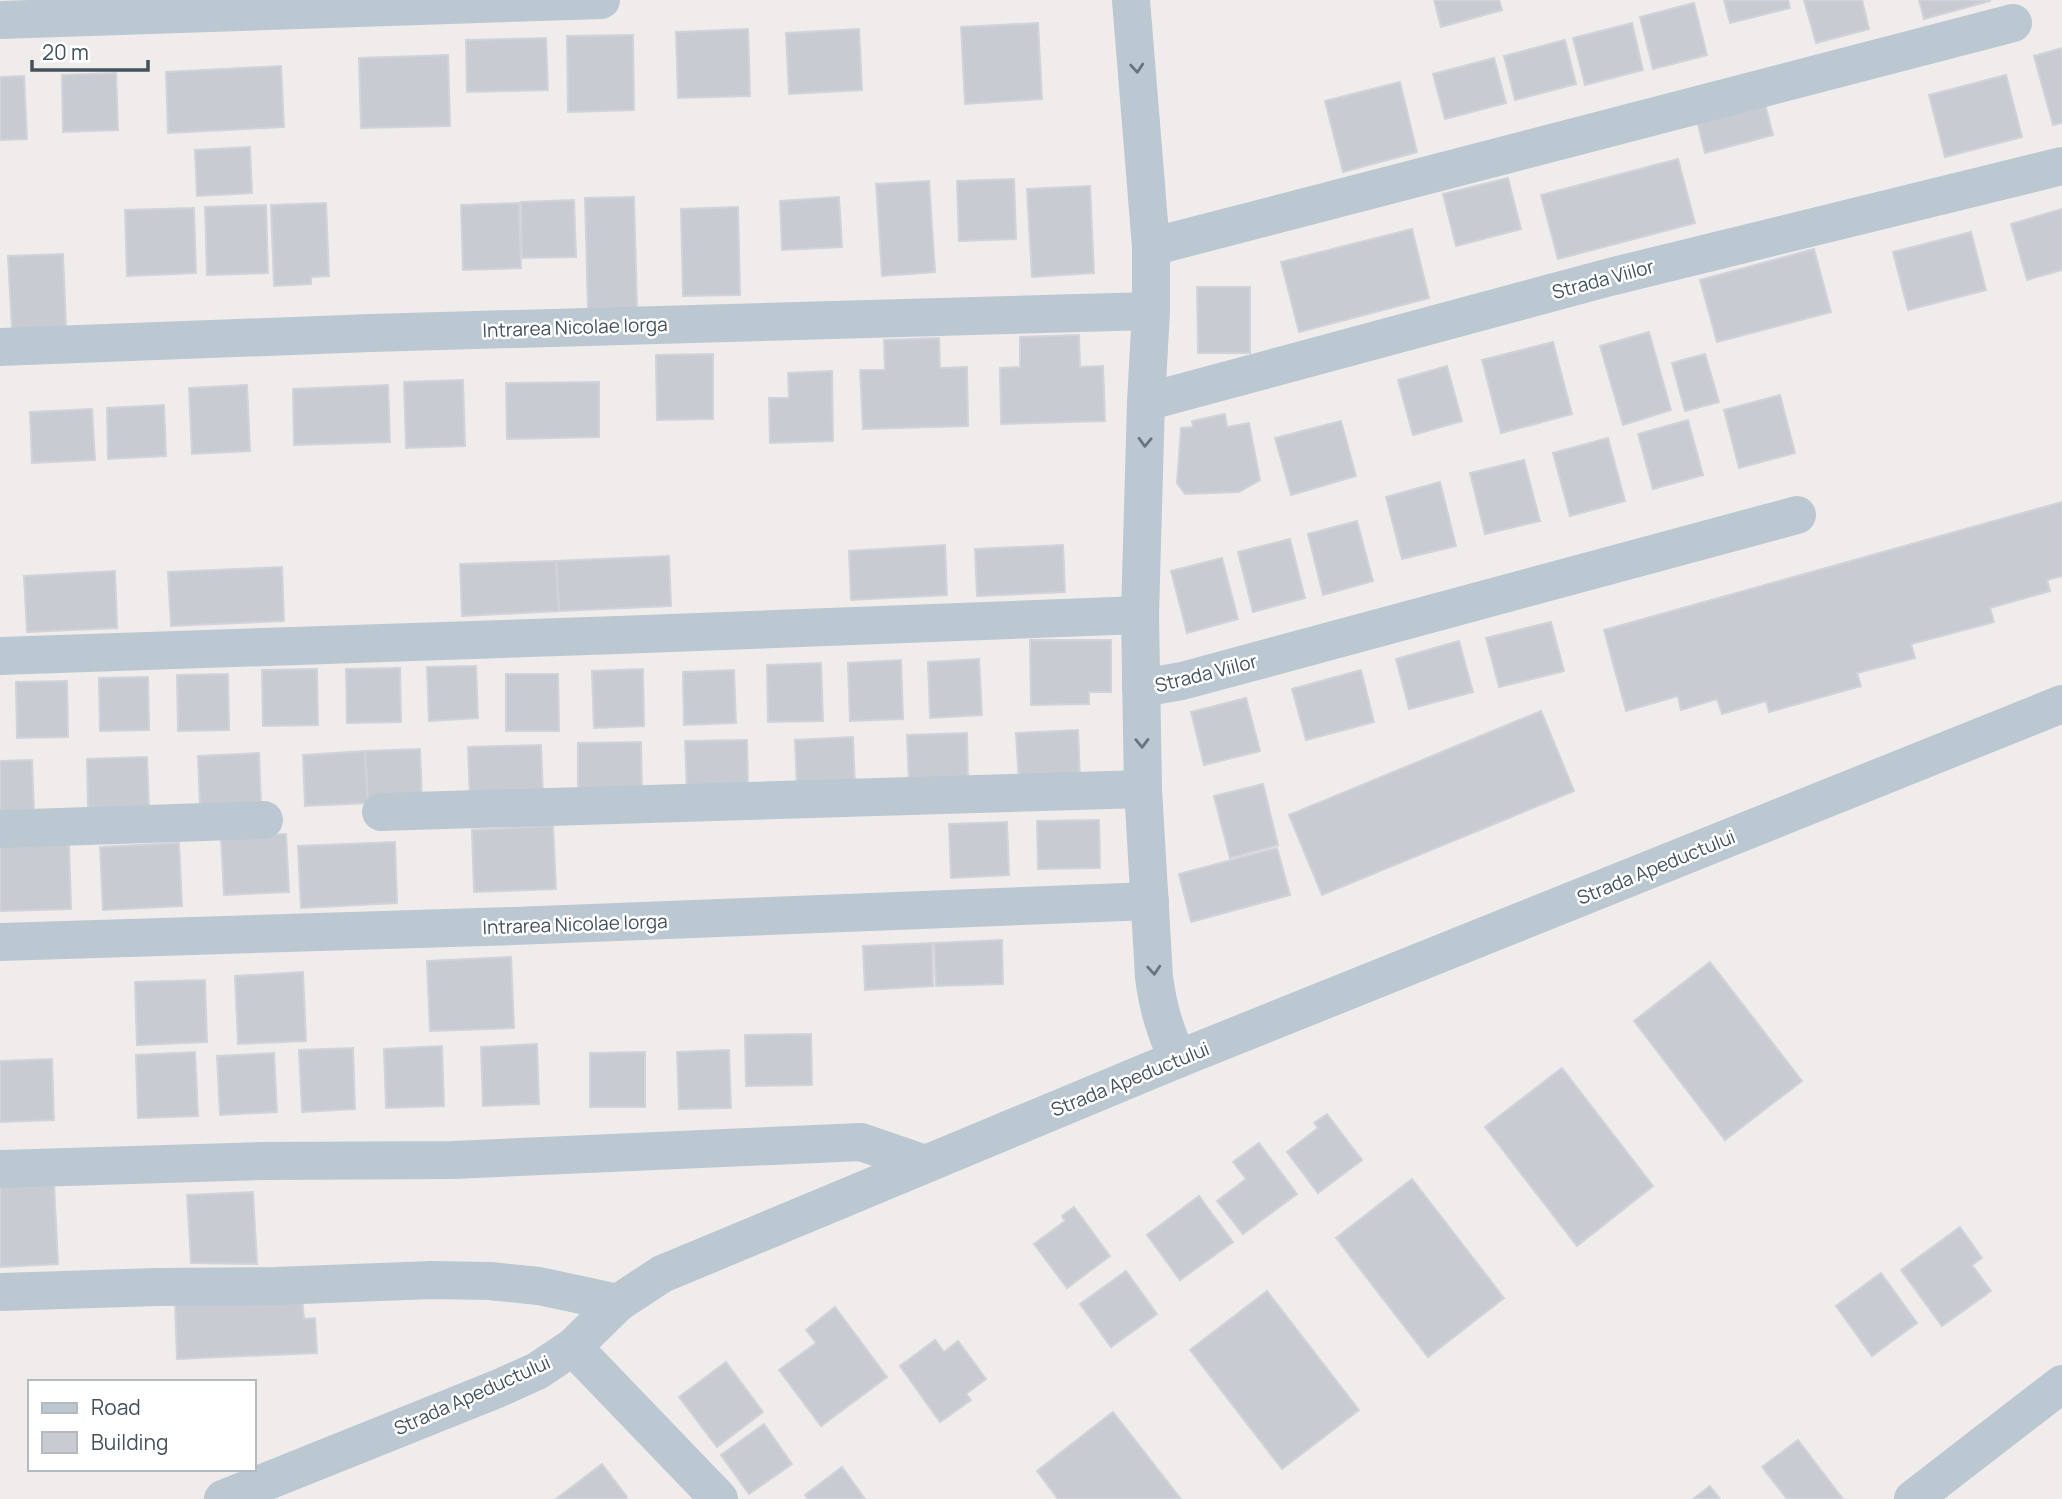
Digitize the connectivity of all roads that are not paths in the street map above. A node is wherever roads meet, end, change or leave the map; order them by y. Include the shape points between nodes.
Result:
1 (601, 0) edge
2 (1131, 0) edge
3 (0, 20) edge
4 (2013, 23) dead end
5 (2062, 166) edge
6 (1151, 247) junction
7 (1151, 311) junction
8 (0, 347) edge
9 (1146, 402) junction
10 (1797, 515) dead end
11 (1140, 615) junction
12 (0, 656) edge
13 (1141, 688) junction
14 (2062, 704) edge
15 (1143, 789) junction
16 (382, 812) dead end
17 (264, 820) dead end
18 (0, 829) edge
19 (1150, 901) junction
20 (0, 942) edge
21 (1178, 1059) junction
22 (925, 1164) junction
23 (0, 1169) edge
24 (0, 1292) edge
25 (618, 1303) junction
26 (573, 1347) junction
27 (2062, 1384) edge
28 (223, 1499) edge
29 (719, 1499) edge
30 (1913, 1499) edge

1 - 3 street
2 -> 6 street, Strada Viilor
4 - 6 street
5 - 9 street, Strada Viilor via 1610,277
6 - 7 street, Strada Viilor
7 - 8 street, Intrarea Nicolae Iorga
7 - 9 street, Strada Viilor
9 -> 11 street, Strada Viilor
10 - 13 street, Strada Viilor
11 - 12 street
11 - 13 street, Strada Viilor
13 -> 15 street, Strada Viilor
14 - 21 street, Strada Apeductului
15 - 16 street
15 - 19 street, Strada Viilor
17 - 18 street
19 - 20 street, Intrarea Nicolae Iorga
19 -> 21 street, Strada Viilor via 1157,1002
21 - 22 street, Strada Apeductului
22 - 23 street via 861,1142 453,1160
22 - 25 street, Strada Apeductului via 662,1274
24 - 25 street via 432,1280 539,1286
25 - 26 street, Strada Apeductului
26 - 28 street, Strada Apeductului via 537,1371 497,1389
26 - 29 street
27 - 30 street

